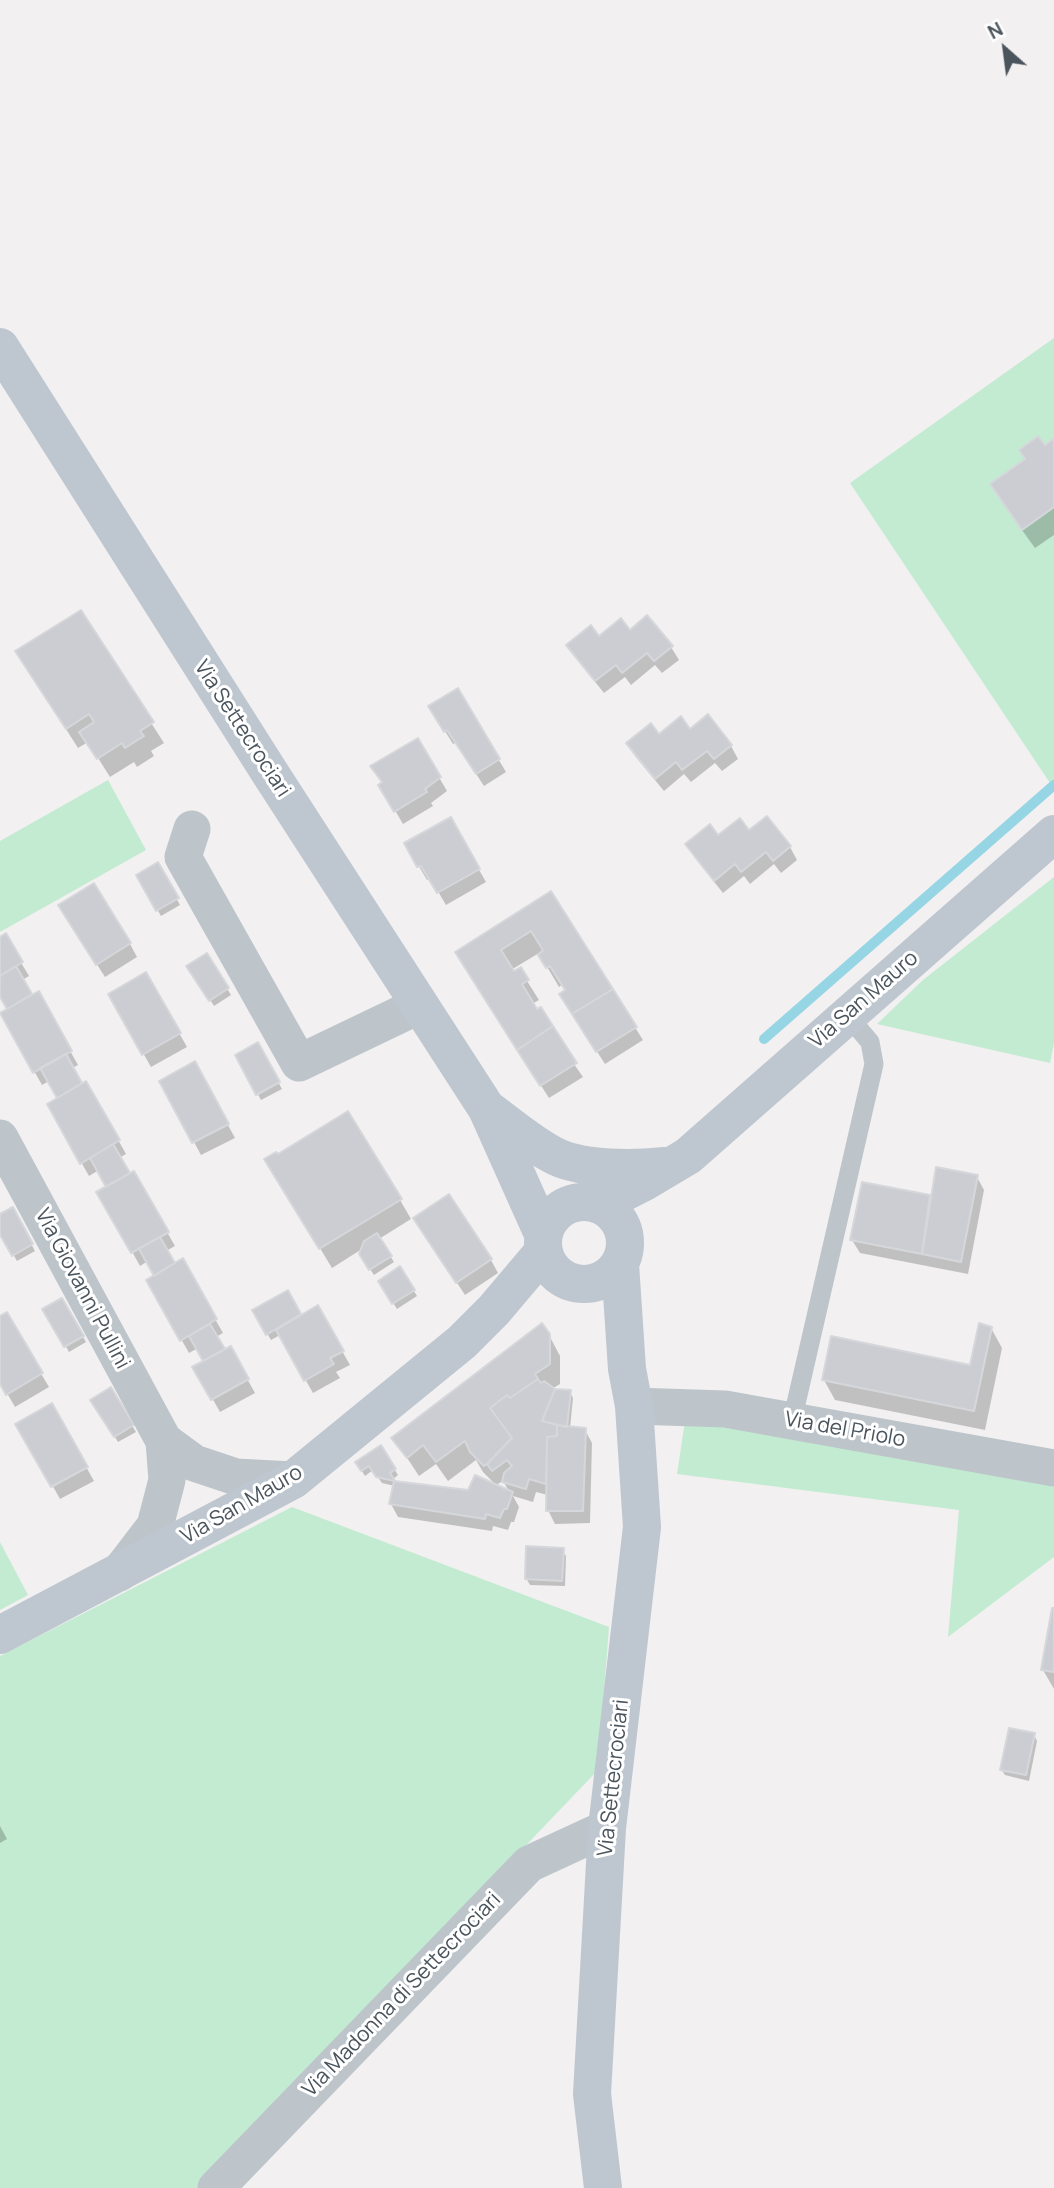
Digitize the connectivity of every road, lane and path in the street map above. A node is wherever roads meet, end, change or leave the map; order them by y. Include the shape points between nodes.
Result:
1 (0, 347) edge
2 (192, 829) dead end
3 (1054, 834) edge
4 (420, 1005) junction
5 (847, 1015) junction
6 (487, 1109) junction
7 (0, 1138) edge
8 (675, 1165) junction
9 (604, 1225) junction
10 (543, 1243) junction
11 (576, 1284) junction
12 (461, 1342) junction
13 (631, 1387) junction
14 (792, 1421) junction
15 (1054, 1468) edge
16 (180, 1472) junction
17 (293, 1480) junction
18 (210, 1524) junction
19 (118, 1573) junction
20 (0, 1635) edge
21 (607, 1828) junction
22 (216, 2188) edge
23 (603, 2188) edge

1 - 4 main road, Via Settecrociari
2 - 4 street via 183,857 299,1063
3 - 5 main road, Via San Mauro
4 - 6 main road, Via Settecrociari
5 - 8 main road, Via San Mauro
5 - 14 lane via 870,1042 874,1064
6 - 8 main road via 559,1158 615,1167
6 - 9 main road, Via Settecrociari
6 - 10 main road, Via Settecrociari
7 - 16 street, Via Giovanni Pullini
8 - 9 main road, Via San Mauro
9 - 10 main road via 556,1213 548,1222
9 - 11 main road via 611,1275 598,1283
9 - 13 main road, Via Settecrociari
10 - 11 main road via 552,1271
10 - 12 main road, Via San Mauro via 502,1301
11 - 12 main road, Via San Mauro
11 - 13 main road, Via Settecrociari
12 - 17 main road, Via San Mauro
13 - 14 street, Via del Priolo
13 - 21 main road, Via Settecrociari via 642,1527
14 - 15 street, Via del Priolo
16 - 17 street
16 - 18 street, Via Giovanni Pullini
16 - 19 street, Via Giovanni Pullini via 155,1525
17 - 18 main road, Via San Mauro
18 - 19 main road, Via San Mauro
19 - 20 main road, Via San Mauro
21 - 22 street, Via Madonna di Settecrociari via 529,1864
21 - 23 main road, Via Settecrociari via 592,2095

